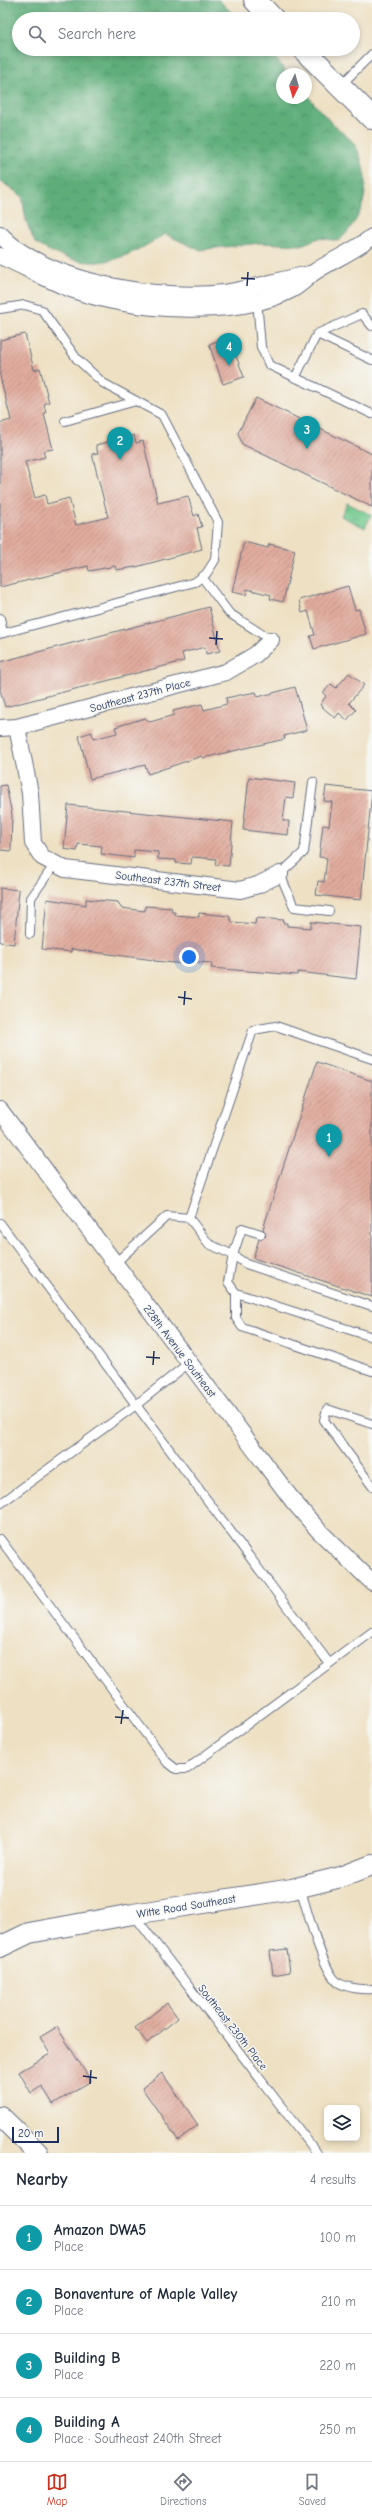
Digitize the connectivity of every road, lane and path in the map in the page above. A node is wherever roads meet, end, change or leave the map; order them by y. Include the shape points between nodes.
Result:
1 (255, 0) edge
2 (266, 12) edge
3 (372, 54) edge
4 (310, 56) edge
5 (340, 86) junction
6 (372, 118) edge
7 (0, 234) edge
8 (372, 237) edge
9 (0, 256) edge
10 (256, 294) junction
11 (0, 309) edge
12 (372, 326) edge
13 (317, 334) junction
14 (372, 360) edge
15 (295, 378) junction
16 (136, 401) junction
17 (372, 414) edge
18 (65, 421) dead end
19 (202, 576) junction
20 (0, 618) edge
21 (1, 634) edge
22 (271, 640) joint
23 (17, 727) junction
24 (0, 728) edge
25 (313, 782) dead end
26 (54, 865) junction
27 (280, 874) junction
28 (330, 911) dead end
29 (30, 934) dead end
30 (372, 1059) edge
31 (0, 1110) edge
32 (189, 1218) junction
33 (0, 1223) edge
34 (261, 1234) dead end
35 (233, 1255) junction
36 (114, 1264) junction
37 (236, 1293) junction
38 (372, 1306) edge
39 (372, 1337) edge
40 (190, 1362) junction
41 (372, 1371) edge
42 (136, 1405) junction
43 (372, 1424) edge
44 (372, 1486) edge
45 (0, 1504) edge
46 (0, 1539) edge
47 (372, 1582) edge
48 (372, 1632) edge
49 (329, 1663) junction
50 (372, 1865) edge
51 (300, 1887) junction
52 (133, 1914) junction
53 (0, 1947) edge
54 (372, 1990) edge
55 (0, 2116) edge
56 (38, 2153) edge
57 (317, 2153) edge

1 - 2 main road
3 - 5 lane
4 - 5 main road
5 - 6 main road
7 - 10 street via 16,249 42,262 116,288 168,294
8 - 10 street via 352,252 314,273
9 - 10 street via 72,290 135,306 197,309
10 - 15 lane via 261,347 269,365
11 - 16 lane via 25,305 42,310 77,359 103,383
12 - 13 lane via 362,314
13 - 14 lane
13 - 15 lane
15 - 17 lane
16 - 18 lane
16 - 19 lane via 162,415 218,522 215,560
19 - 21 lane via 194,582
19 - 22 lane via 229,613
20 - 21 lane
22 - 23 street, Southeast 237th Place via 255,655 226,672
23 - 24 street, Southeast 237th Place
23 - 26 street via 30,793 33,842 42,857
25 - 27 lane via 304,852
26 - 27 street, Southeast 237th Street via 65,869 240,890 258,885
26 - 29 lane via 31,898
27 - 28 lane via 294,907
30 - 32 lane via 276,1026 253,1030
31 - 36 street, 228th Avenue Southeast
32 - 35 lane via 209,1244
32 - 36 lane via 167,1216
33 - 42 lane
34 - 35 lane via 242,1228
35 - 37 lane via 228,1282
35 - 38 lane via 246,1264
36 - 40 street, 228th Avenue Southeast
37 - 39 lane
37 - 41 lane via 236,1318 242,1327
40 - 42 lane
40 - 47 street, 228th Avenue Southeast via 293,1501 319,1531
42 - 45 lane
42 - 49 lane
43 - 44 lane via 327,1409 324,1420
46 - 49 lane via 166,1761 176,1769 188,1769
48 - 49 lane
50 - 51 street, Witte Road Southeast via 341,1877
51 - 52 street, Witte Road Southeast
51 - 54 lane via 326,1967 338,1982 363,1990
52 - 53 street, Witte Road Southeast via 29,1934
52 - 57 lane, Southeast 230th Place
55 - 56 street

